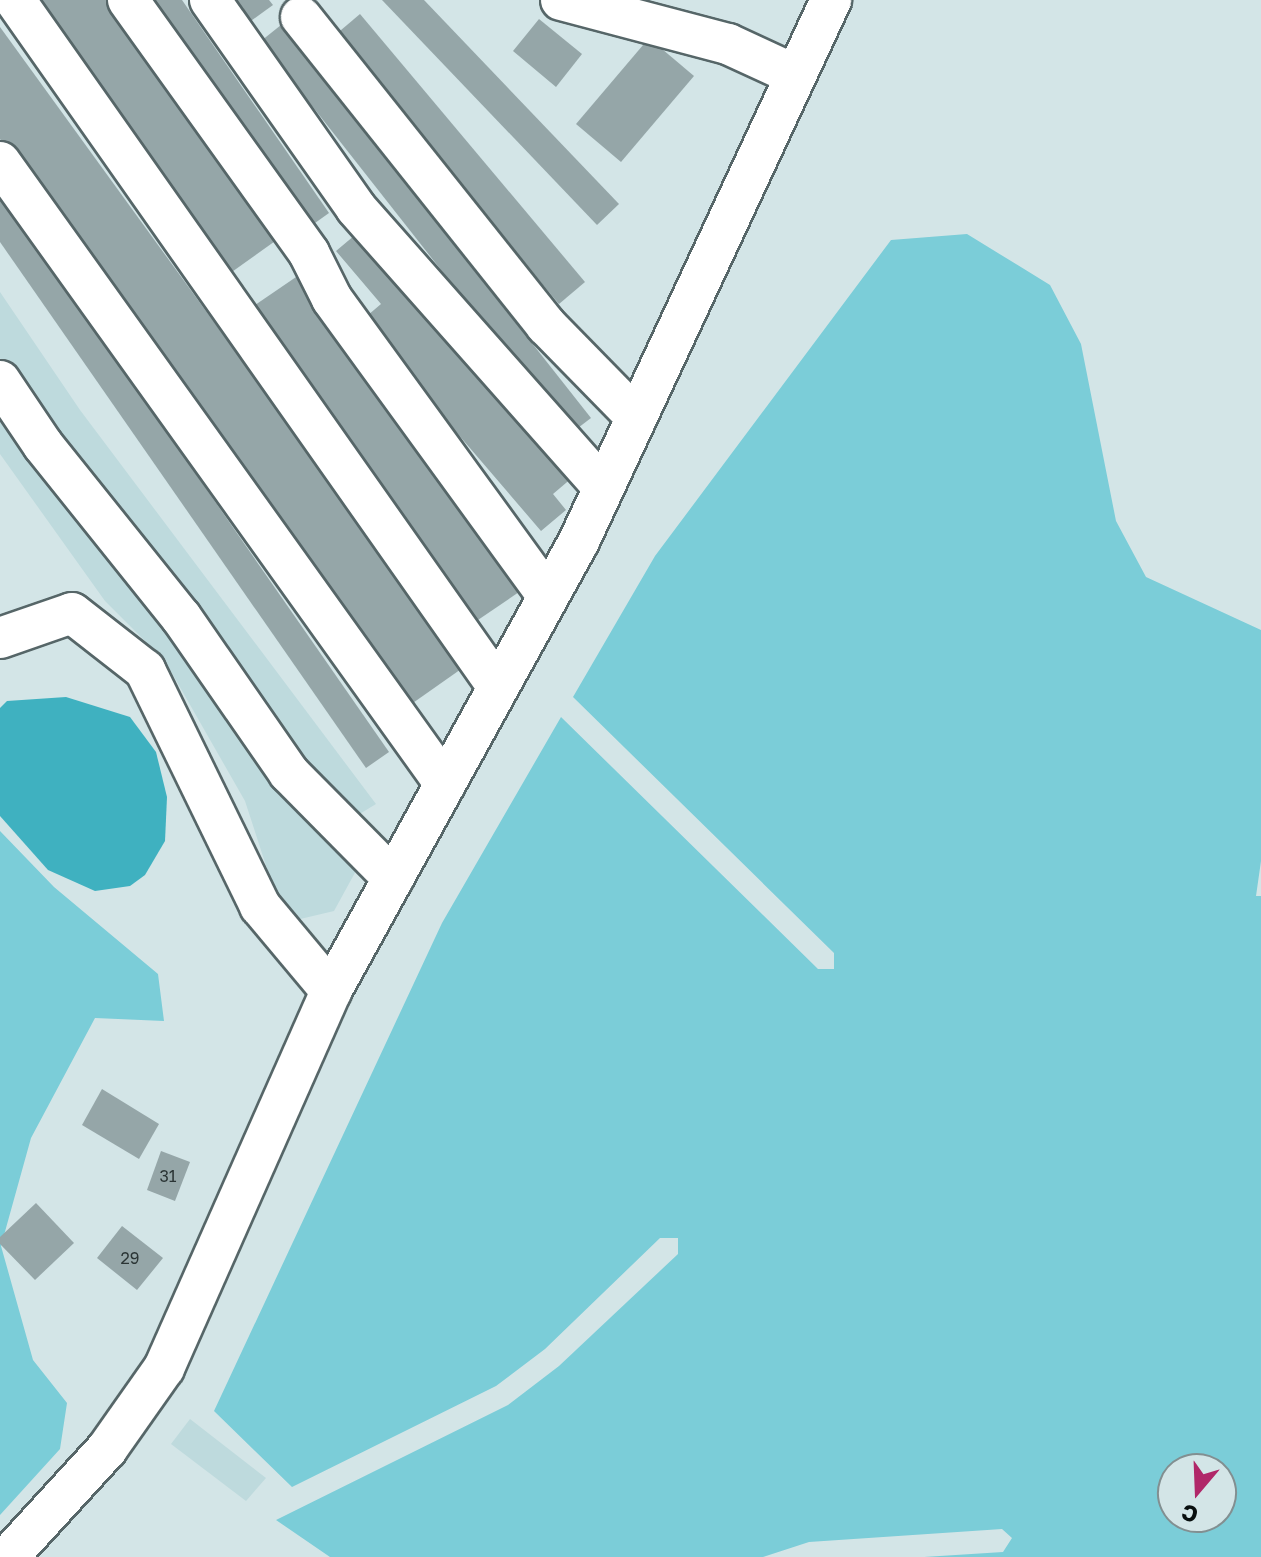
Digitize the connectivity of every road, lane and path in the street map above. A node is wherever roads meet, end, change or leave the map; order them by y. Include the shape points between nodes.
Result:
1 (15, 0) edge
2 (128, 0) edge
3 (210, 0) edge
4 (561, 0) edge
5 (831, 0) edge
6 (301, 17) dead end
7 (793, 74) junction
8 (0, 162) edge
9 (356, 208) junction
10 (309, 253) junction
11 (0, 381) edge
12 (636, 417) junction
13 (603, 487) junction
14 (548, 596) junction
15 (0, 638) edge
16 (498, 687) junction
17 (445, 784) junction
18 (393, 878) junction
19 (331, 991) junction
20 (8, 1557) edge

1 - 16 street
2 - 10 street
3 - 9 street
4 - 7 street via 728,44
5 - 7 street
6 - 12 street via 546,325
7 - 12 street
8 - 17 street
9 - 10 street
9 - 13 street
10 - 14 street via 332,299
11 - 18 street via 43,445 181,617 289,773
12 - 13 street
13 - 14 street
14 - 16 street
15 - 19 street via 72,613 145,670 260,906
16 - 17 street
17 - 18 street
18 - 19 street
19 - 20 street via 164,1368 107,1449

